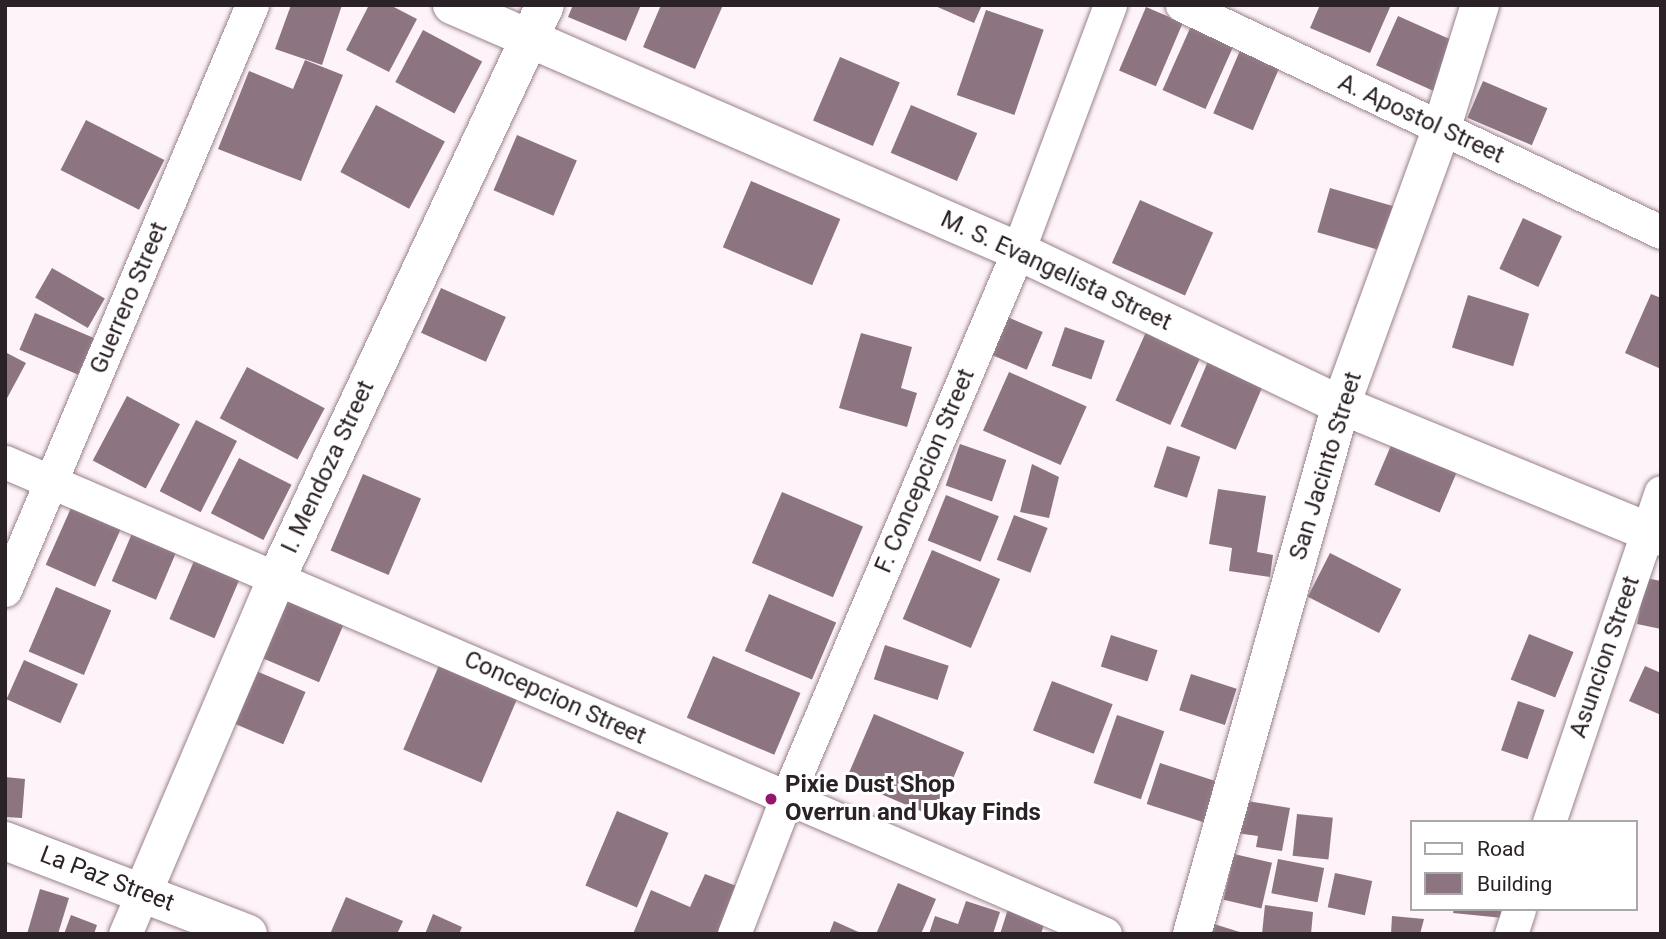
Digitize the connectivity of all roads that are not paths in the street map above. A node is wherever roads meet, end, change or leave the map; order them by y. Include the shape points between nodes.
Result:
1 (252, 5) edge
2 (452, 5) edge
3 (545, 5) edge
4 (1110, 5) edge
5 (1182, 5) edge
6 (1480, 5) edge
7 (528, 39) junction
8 (1441, 130) junction
9 (1661, 232) edge
10 (1018, 251) junction
11 (1341, 405) junction
12 (5, 462) edge
13 (51, 481) junction
14 (1661, 492) edge
15 (1654, 534) edge
16 (278, 575) junction
17 (5, 590) edge
18 (786, 799) junction
19 (1550, 820) edge
20 (5, 841) edge
21 (143, 892) junction
22 (1519, 911) edge
23 (125, 934) edge
24 (248, 934) edge
25 (734, 934) edge
26 (1105, 934) edge
27 (1192, 934) edge
28 (1511, 934) edge

1 - 13 street, Guerrero Street
2 - 7 street, M. S. Evangelista Street
3 - 7 street, I. Mendoza Street
4 - 10 street, F. Concepcion Street
5 - 8 street, A. Apostol Street
6 - 8 street, San Jacinto Street
7 - 10 street, M. S. Evangelista Street
7 - 16 street, I. Mendoza Street
8 - 9 street, A. Apostol Street
8 - 11 street, San Jacinto Street
10 - 11 street, M. S. Evangelista Street
10 - 18 street, F. Concepcion Street
11 - 15 street, M. S. Evangelista Street
11 - 27 street, San Jacinto Street
12 - 13 street, Concepcion Street
13 - 16 street, Concepcion Street
13 - 17 street, Guerrero Street
14 - 15 street, Asuncion Street
15 - 19 street, Asuncion Street
16 - 18 street, Concepcion Street
16 - 21 street, I. Mendoza Street
18 - 25 street, F. Concepcion Street
18 - 26 street, Concepcion Street
20 - 21 street, La Paz Street
21 - 23 street, I. Mendoza Street
21 - 24 street, La Paz Street
22 - 28 street

